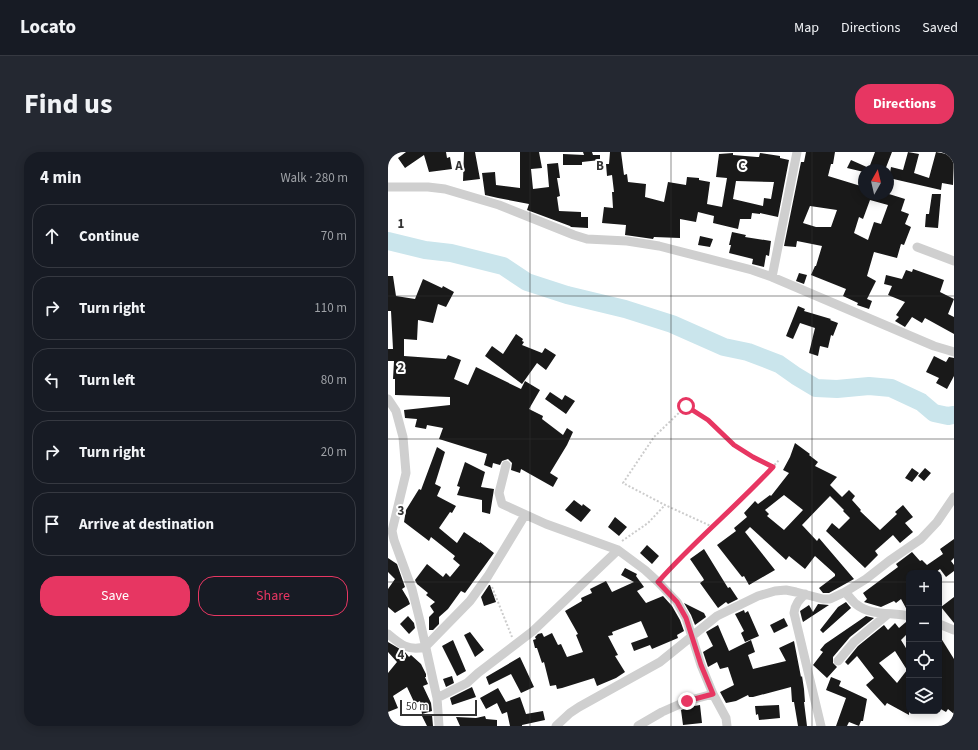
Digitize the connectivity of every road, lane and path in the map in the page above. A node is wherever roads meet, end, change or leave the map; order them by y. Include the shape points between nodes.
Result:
1 (797, 152) edge
2 (388, 188) edge
3 (917, 246) dead end
4 (954, 260) edge
5 (772, 277) junction
6 (954, 352) edge
7 (388, 399) edge
8 (779, 460) dead end
9 (506, 465) dead end
10 (773, 467) junction
11 (954, 497) edge
12 (665, 505) junction
13 (525, 515) junction
14 (713, 527) junction
15 (390, 528) edge
16 (614, 549) junction
17 (488, 576) junction
18 (658, 582) junction
19 (845, 592) junction
20 (805, 594) junction
21 (888, 614) junction
22 (906, 615) edge
23 (942, 625) edge
24 (954, 630) edge
25 (388, 634) edge
26 (693, 636) junction
27 (515, 645) junction
28 (425, 647) junction
29 (838, 661) dead end
30 (713, 694) junction
31 (437, 698) junction
32 (439, 726) edge
33 (556, 726) edge
34 (638, 726) edge
35 (727, 726) edge
36 (821, 726) edge

1 - 5 street
2 - 5 street via 445,189 499,205 587,239 659,246
3 - 4 street
5 - 6 street via 934,346
7 - 15 street via 396,411 406,473
8 - 10 path
9 - 13 street via 498,493 502,504
10 - 12 path via 734,445 708,420 686,406 654,437 623,483
10 - 14 path
11 - 19 street via 937,522 921,539
12 - 14 path
12 - 16 path via 648,523
13 - 16 street
13 - 17 street
14 - 18 path
15 - 28 street via 412,589
16 - 18 street
16 - 27 street via 533,631
17 - 27 path
17 - 28 street via 470,600
18 - 26 street via 677,602
19 - 20 street via 823,600
19 - 21 street via 856,605
20 - 26 street via 786,590 758,596 718,616
20 - 36 street via 795,606 794,612
21 - 22 street
21 - 29 street via 854,642
23 - 24 street
25 - 28 street via 402,646 418,649
26 - 30 street
26 - 33 street via 660,662 580,707
27 - 31 street via 467,683
28 - 31 street
30 - 34 street via 687,701
30 - 35 street via 726,718
31 - 32 street

